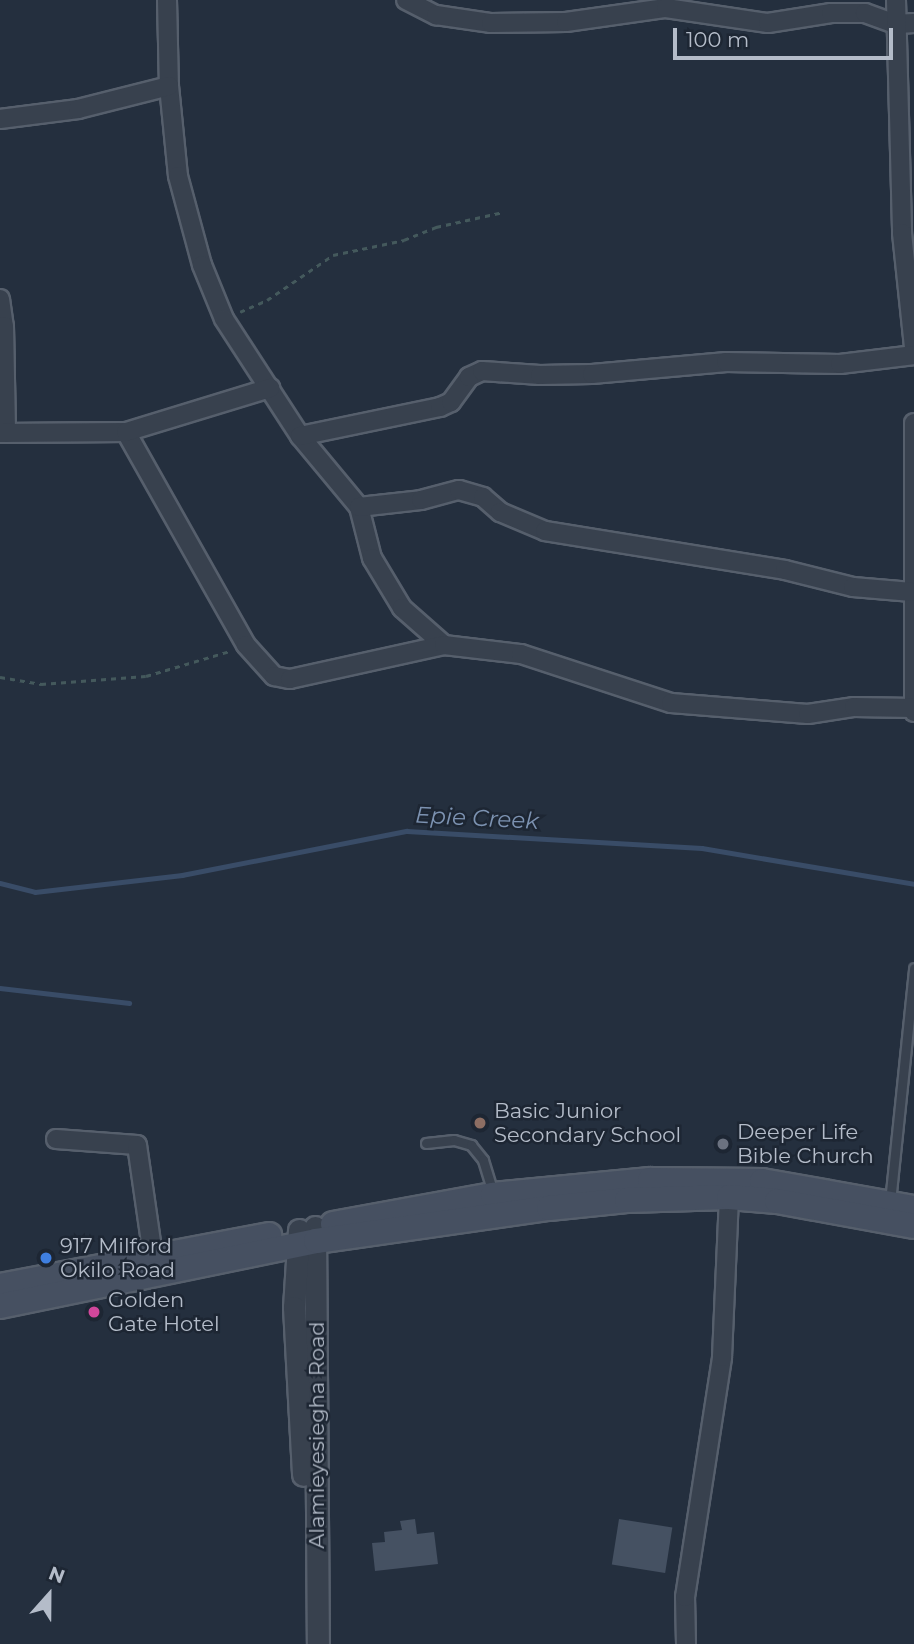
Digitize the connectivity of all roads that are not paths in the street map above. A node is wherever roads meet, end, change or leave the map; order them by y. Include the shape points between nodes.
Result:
1 (167, 0) edge
2 (406, 0) edge
3 (896, 0) edge
4 (905, 23) edge
5 (169, 86) junction
6 (0, 119) edge
7 (908, 232) edge
8 (0, 299) edge
9 (914, 347) edge
10 (914, 355) edge
11 (270, 388) junction
12 (914, 423) edge
13 (126, 432) junction
14 (3, 433) edge
15 (300, 436) junction
16 (359, 507) junction
17 (912, 593) junction
18 (444, 645) junction
19 (914, 710) edge
20 (914, 968) edge
21 (56, 1139) dead end
22 (426, 1143) dead end
23 (493, 1195) junction
24 (729, 1197) junction
25 (890, 1202) junction
26 (914, 1208) edge
27 (914, 1226) edge
28 (307, 1236) junction
29 (153, 1256) junction
30 (0, 1286) edge
31 (0, 1306) edge
32 (307, 1644) edge
33 (318, 1644) edge
34 (687, 1644) edge

1 - 5 street
2 - 4 street via 436,15 491,23 566,22 666,8 768,23 831,13 865,13
3 - 4 street
4 - 7 street
5 - 6 street via 78,109
5 - 11 street via 178,176 202,265 224,319
7 - 9 street
8 - 14 street
10 - 15 street via 840,364 726,362 540,376 482,371 469,377 451,402 440,407
11 - 13 street
11 - 15 street
12 - 17 street
13 - 14 street
13 - 18 street via 246,645 274,676 290,679
15 - 16 street
16 - 17 street via 459,490 545,531 785,570 853,587
16 - 18 street via 372,558 402,608
17 - 19 street
18 - 19 street via 521,654 671,703 808,713 854,707
20 - 25 lane
21 - 29 street via 137,1145
22 - 23 lane via 454,1140 471,1145 483,1160
23 - 25 main road via 650,1180 762,1181
23 - 28 main road
24 - 27 main road
24 - 28 main road via 562,1206
24 - 34 street via 722,1357 685,1597
25 - 26 main road
28 - 29 main road
28 - 31 main road
28 - 32 street, Alamieyesiegha Road via 294,1307 306,1515
28 - 33 street, Alamieyesiegha Road
29 - 30 main road

